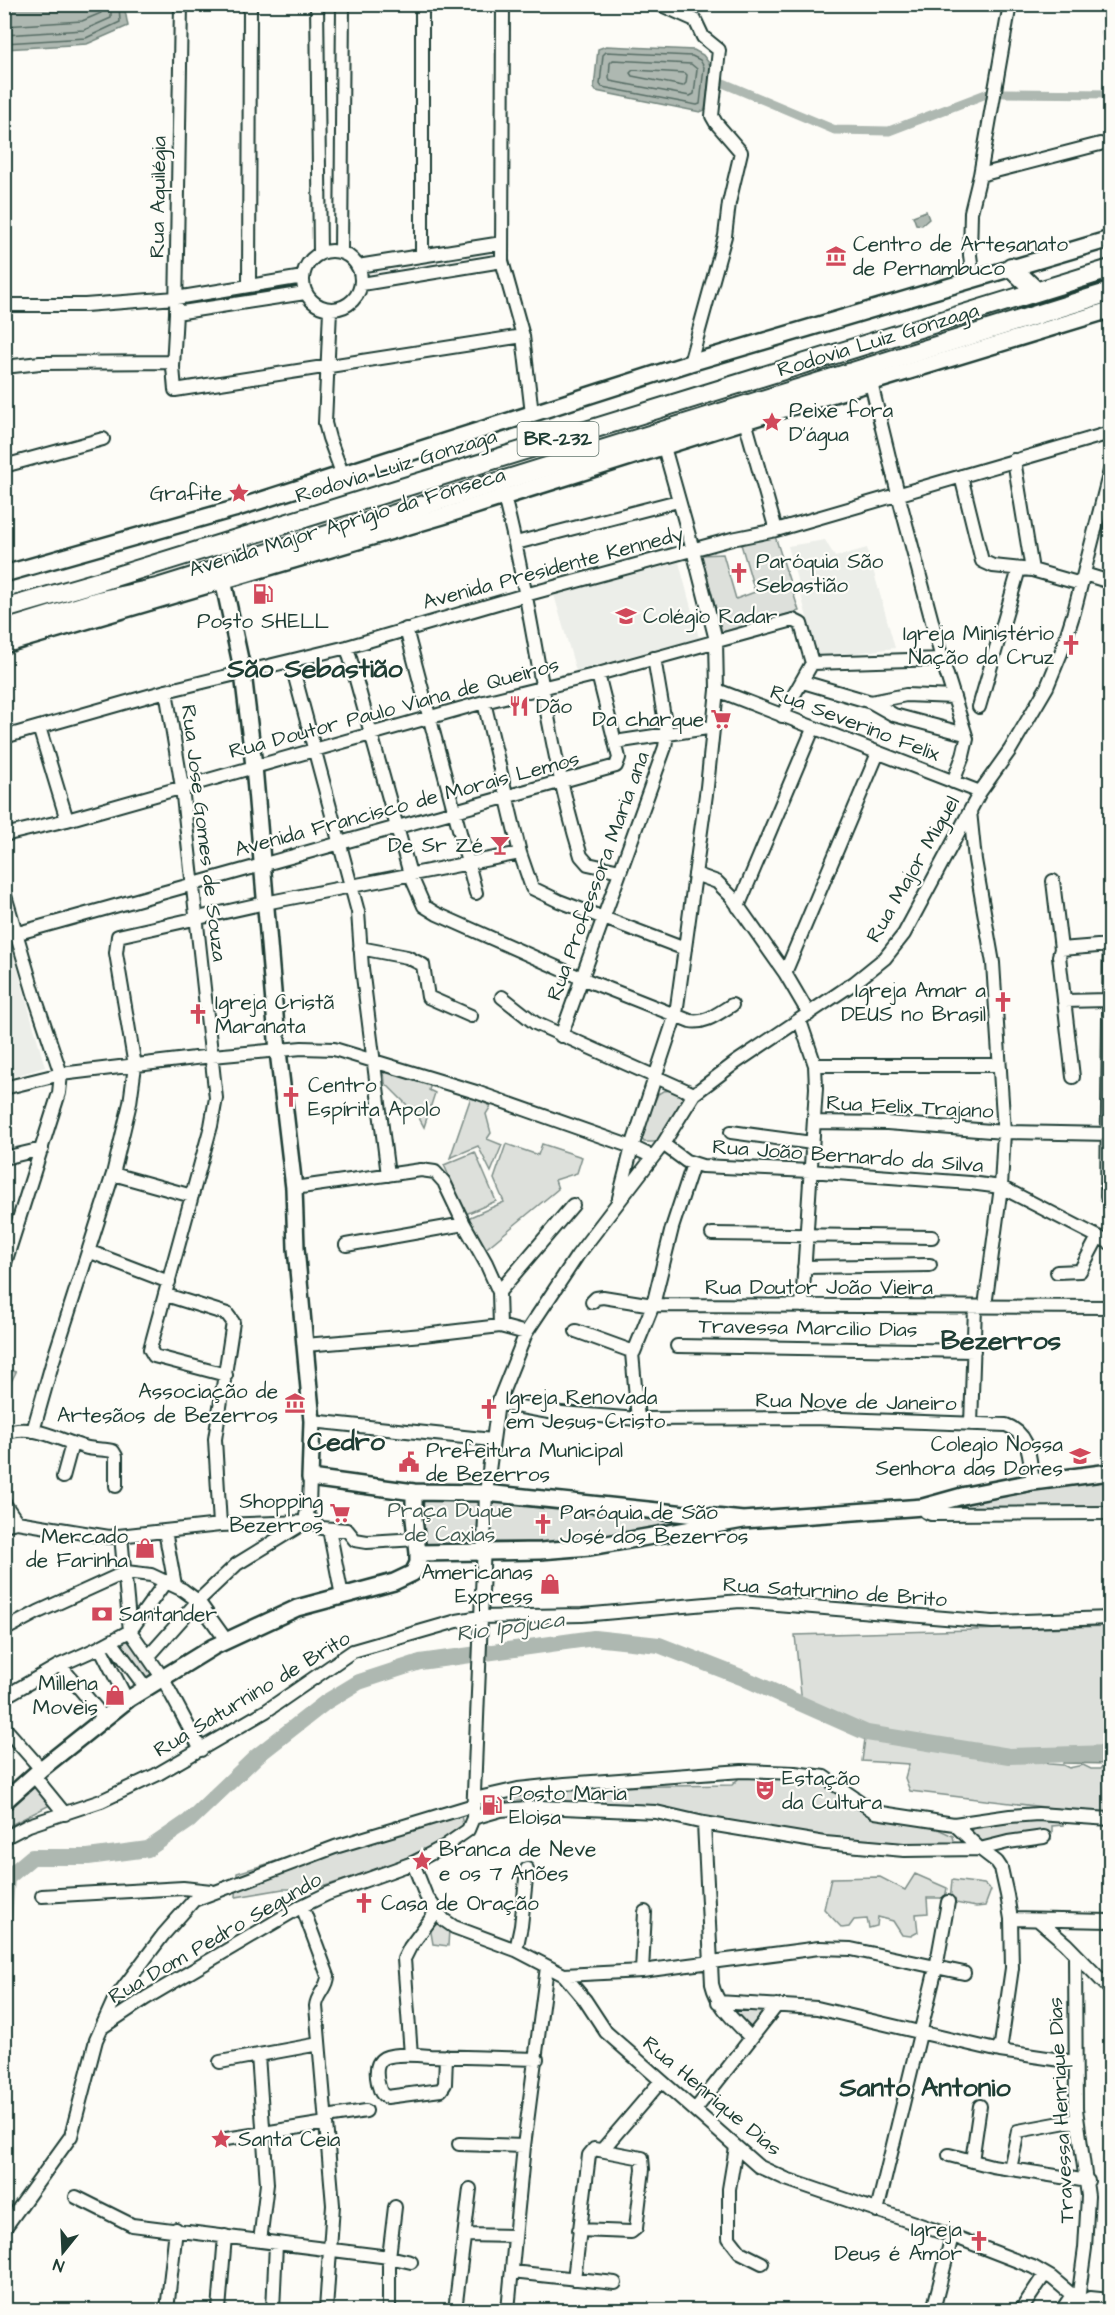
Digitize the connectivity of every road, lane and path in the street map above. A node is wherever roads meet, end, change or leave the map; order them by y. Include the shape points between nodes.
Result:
1 (181, 4) edge
2 (250, 4) edge
3 (317, 4) edge
4 (343, 4) edge
5 (422, 4) edge
6 (503, 4) edge
7 (659, 4) edge
8 (1010, 4) edge
9 (1108, 4) edge
10 (1110, 38) edge
11 (1100, 144) dead end
12 (980, 175) junction
13 (1110, 239) edge
14 (502, 243) junction
15 (341, 252) junction
16 (320, 253) junction
17 (422, 255) junction
18 (502, 261) junction
19 (358, 266) junction
20 (1011, 267) junction
21 (1110, 269) edge
22 (303, 277) junction
23 (973, 278) junction
24 (362, 284) junction
25 (249, 285) junction
26 (1036, 291) junction
27 (1110, 292) edge
28 (305, 293) junction
29 (176, 298) junction
30 (4, 305) edge
31 (330, 310) junction
32 (1110, 310) edge
33 (176, 313) junction
34 (523, 336) junction
35 (173, 362) junction
36 (690, 363) junction
37 (4, 368) edge
38 (327, 368) junction
39 (871, 383) junction
40 (532, 414) junction
41 (744, 421) junction
42 (1110, 433) edge
43 (104, 439) dead end
44 (664, 447) junction
45 (1014, 460) junction
46 (4, 466) edge
47 (1110, 471) edge
48 (342, 473) junction
49 (961, 476) junction
50 (1108, 489) edge
51 (898, 494) junction
52 (504, 497) junction
53 (678, 501) junction
54 (776, 530) junction
55 (516, 543) junction
56 (693, 550) junction
57 (1018, 569) junction
58 (1032, 570) junction
59 (4, 574) edge
60 (1082, 579) junction
61 (223, 580) junction
62 (1110, 582) edge
63 (525, 595) junction
64 (4, 609) edge
65 (406, 629) junction
66 (4, 630) edge
67 (716, 640) junction
68 (4, 645) edge
69 (347, 647) junction
70 (654, 658) junction
71 (942, 659) junction
72 (291, 662) junction
73 (812, 663) junction
74 (243, 673) junction
75 (598, 674) junction
76 (803, 682) junction
77 (542, 687) junction
78 (717, 690) junction
79 (166, 691) junction
80 (954, 697) junction
81 (484, 702) junction
82 (871, 702) junction
83 (979, 707) dead end
84 (782, 716) junction
85 (429, 717) junction
86 (39, 727) junction
87 (714, 727) junction
88 (813, 729) junction
89 (372, 733) junction
90 (667, 734) junction
91 (4, 737) edge
92 (966, 739) junction
93 (615, 742) junction
94 (316, 750) junction
95 (878, 753) junction
96 (254, 766) junction
97 (562, 781) junction
98 (953, 782) junction
99 (182, 787) junction
100 (980, 792) junction
101 (506, 797) junction
102 (970, 810) junction
103 (455, 811) junction
104 (67, 820) junction
105 (396, 827) junction
106 (1110, 829) edge
107 (4, 835) edge
108 (339, 843) junction
109 (1110, 845) edge
110 (520, 853) junction
111 (468, 862) junction
112 (261, 865) junction
113 (620, 871) junction
114 (695, 873) junction
115 (410, 874) junction
116 (1053, 880) dead end
117 (192, 884) junction
118 (352, 885) junction
119 (4, 892) edge
120 (476, 893) dead end
121 (265, 903) junction
122 (738, 907) junction
123 (604, 916) junction
124 (196, 918) junction
125 (1110, 927) edge
126 (17, 933) junction
127 (1110, 934) edge
128 (4, 937) edge
129 (1110, 945) edge
130 (360, 948) junction
131 (685, 949) junction
132 (1061, 949) junction
133 (785, 973) junction
134 (581, 978) junction
135 (1109, 993) edge
136 (1063, 996) junction
137 (502, 997) dead end
138 (732, 1005) dead end
139 (676, 1014) junction
140 (471, 1016) dead end
141 (804, 1018) junction
142 (561, 1036) junction
143 (278, 1051) junction
144 (212, 1056) junction
145 (374, 1060) junction
146 (815, 1065) junction
147 (999, 1065) junction
148 (135, 1066) junction
149 (61, 1074) junction
150 (656, 1076) junction
151 (1074, 1077) dead end
152 (4, 1088) edge
153 (694, 1094) junction
154 (814, 1122) junction
155 (731, 1132) dead end
156 (1004, 1132) junction
157 (1109, 1134) edge
158 (812, 1143) junction
159 (663, 1144) junction
160 (632, 1147) junction
161 (42, 1149) junction
162 (653, 1157) junction
163 (4, 1158) edge
164 (693, 1164) junction
165 (810, 1171) junction
166 (113, 1174) junction
167 (388, 1175) junction
168 (1001, 1187) junction
169 (294, 1188) junction
170 (192, 1196) junction
171 (1107, 1197) dead end
172 (573, 1205) dead end
173 (617, 1205) junction
174 (464, 1224) junction
175 (712, 1234) dead end
176 (806, 1235) junction
177 (932, 1237) dead end
178 (1098, 1237) junction
179 (1110, 1243) edge
180 (346, 1245) dead end
181 (88, 1251) junction
182 (930, 1265) dead end
183 (4, 1266) edge
184 (804, 1267) junction
185 (1057, 1272) dead end
186 (169, 1282) junction
187 (499, 1292) junction
188 (166, 1295) junction
189 (592, 1302) dead end
190 (653, 1305) junction
191 (802, 1306) junction
192 (980, 1307) junction
193 (1110, 1307) edge
194 (500, 1326) junction
195 (576, 1331) dead end
196 (526, 1333) junction
197 (305, 1345) junction
198 (677, 1346) dead end
199 (635, 1348) junction
200 (974, 1351) junction
201 (226, 1375) junction
202 (498, 1403) junction
203 (638, 1419) junction
204 (312, 1421) junction
205 (971, 1424) junction
206 (33, 1431) junction
207 (4, 1434) edge
208 (492, 1440) junction
209 (72, 1444) junction
210 (1110, 1472) edge
211 (63, 1477) dead end
212 (310, 1478) junction
213 (1033, 1482) junction
214 (116, 1486) dead end
215 (414, 1492) junction
216 (486, 1493) junction
217 (4, 1503) edge
218 (923, 1506) junction
219 (1110, 1513) edge
220 (306, 1519) junction
221 (743, 1520) junction
222 (11, 1524) edge
223 (220, 1525) junction
224 (329, 1529) junction
225 (165, 1531) junction
226 (121, 1536) junction
227 (417, 1546) junction
228 (482, 1552) junction
229 (126, 1572) junction
230 (171, 1583) junction
231 (342, 1596) junction
232 (198, 1601) junction
233 (480, 1617) junction
234 (1110, 1618) edge
235 (4, 1630) edge
236 (130, 1631) junction
237 (226, 1640) junction
238 (111, 1641) junction
239 (100, 1647) junction
240 (148, 1657) junction
241 (60, 1665) junction
242 (162, 1677) junction
243 (146, 1688) junction
244 (4, 1697) edge
245 (128, 1700) junction
246 (105, 1719) junction
247 (4, 1727) edge
248 (201, 1750) junction
249 (37, 1773) junction
250 (4, 1802) edge
251 (474, 1808) junction
252 (65, 1814) junction
253 (1110, 1819) edge
254 (704, 1823) junction
255 (954, 1824) junction
256 (1044, 1837) dead end
257 (4, 1838) edge
258 (980, 1849) junction
259 (413, 1863) junction
260 (527, 1869) dead end
261 (215, 1891) junction
262 (42, 1896) dead end
263 (948, 1902) dead end
264 (302, 1906) junction
265 (436, 1912) junction
266 (645, 1912) dead end
267 (1011, 1919) junction
268 (1038, 1920) junction
269 (1110, 1921) edge
270 (516, 1950) junction
271 (1075, 1954) junction
272 (711, 1962) junction
273 (547, 1967) junction
274 (936, 1968) junction
275 (642, 1971) junction
276 (964, 1973) dead end
277 (564, 1975) junction
278 (1110, 1989) edge
279 (718, 2002) junction
280 (777, 2005) junction
281 (101, 2028) junction
282 (920, 2033) junction
283 (751, 2038) junction
284 (319, 2044) junction
285 (1000, 2051) junction
286 (258, 2055) junction
287 (411, 2055) junction
288 (446, 2056) junction
289 (537, 2059) junction
290 (220, 2062) dead end
291 (1074, 2062) junction
292 (661, 2081) junction
293 (980, 2106) dead end
294 (695, 2110) junction
295 (366, 2111) dead end
296 (326, 2120) junction
297 (1077, 2120) junction
298 (264, 2131) junction
299 (226, 2139) dead end
300 (459, 2144) dead end
301 (524, 2146) junction
302 (736, 2147) junction
303 (598, 2150) junction
304 (949, 2155) dead end
305 (972, 2161) junction
306 (1010, 2169) junction
307 (1088, 2181) junction
308 (470, 2189) dead end
309 (76, 2197) dead end
310 (395, 2207) dead end
311 (877, 2211) junction
312 (4, 2229) edge
313 (176, 2229) junction
314 (579, 2230) junction
315 (465, 2235) junction
316 (225, 2236) junction
317 (514, 2236) junction
318 (952, 2236) junction
319 (260, 2241) junction
320 (276, 2244) junction
321 (331, 2250) junction
322 (389, 2257) junction
323 (411, 2262) dead end
324 (762, 2263) dead end
325 (512, 2272) junction
326 (1045, 2274) junction
327 (574, 2279) junction
328 (615, 2283) dead end
329 (1110, 2300) edge
330 (1080, 2302) edge
331 (167, 2310) edge
332 (219, 2310) edge
333 (273, 2310) edge
334 (326, 2310) edge
335 (389, 2310) edge
336 (455, 2310) edge
337 (508, 2310) edge
338 (933, 2310) edge
339 (1021, 2310) edge
340 (1062, 2310) edge

1 - 29 street, Rua Aquilégia
2 - 25 street
3 - 16 street
4 - 15 street
5 - 17 street
6 - 14 street
7 - 36 street via 695,20 703,37 718,50 712,116 741,152 725,236
8 - 12 street
9 - 10 street
11 - 12 street
12 - 23 street via 969,236
13 - 20 main road, BR-232
14 - 17 street
14 - 18 street
15 - 16 street
15 - 19 street
16 - 22 street via 308,263
17 - 19 street
18 - 24 street
18 - 34 street
19 - 24 street
20 - 23 main road, BR-232
20 - 26 highway
21 - 26 highway, Rodovia Luiz Gonzaga / BR-232
22 - 25 street
22 - 28 street
23 - 36 main road, BR-232
24 - 31 street via 354,300
25 - 29 street
26 - 64 highway, Rodovia Luiz Gonzaga / BR-232
27 - 66 highway, Rodovia Luiz Gonzaga / BR-232 via 157,588
28 - 31 street via 311,302
28 - 33 street
29 - 30 street via 85,305
29 - 33 street, Rua Aquilégia
31 - 38 street
32 - 39 main road, Avenida Major Aprigio da Fonseca / BR-232
33 - 35 street, Rua Aquilégia
34 - 38 street
34 - 40 street
35 - 37 street via 40,363
35 - 38 street, Rua Aquilégia via 175,390
36 - 40 main road, BR-232
38 - 48 street via 326,429
39 - 41 main road, Avenida Major Aprigio da Fonseca / BR-232
39 - 51 street
40 - 48 main road, BR-232
41 - 44 main road, Avenida Major Aprigio da Fonseca / BR-232
41 - 54 street
42 - 45 street, Avenida Presidente Kennedy
43 - 46 street
44 - 52 main road, Avenida Major Aprigio da Fonseca / BR-232
44 - 53 street
45 - 49 street, Avenida Presidente Kennedy
45 - 58 street
47 - 50 street, Rua Major Miguel
48 - 59 main road, BR-232 via 234,509
49 - 51 street, Avenida Presidente Kennedy
49 - 57 street via 982,561
50 - 60 street, Rua Major Miguel
51 - 54 street, Avenida Presidente Kennedy
51 - 71 street
52 - 55 street
52 - 61 main road, Avenida Major Aprigio da Fonseca / BR-232
53 - 55 street
53 - 56 street
54 - 56 street, Avenida Presidente Kennedy
55 - 63 street
56 - 63 street, Avenida Presidente Kennedy
56 - 67 street
57 - 58 street
57 - 83 street
58 - 60 street
60 - 62 street
60 - 100 street, Rua Major Miguel via 1047,687
61 - 68 main road, Avenida Major Aprigio da Fonseca / BR-232
61 - 74 main road
63 - 65 street, Avenida Presidente Kennedy
63 - 77 street
65 - 69 street, Avenida Presidente Kennedy
65 - 85 street
67 - 70 street, Rua Doutor Paulo Viana de Queiros
67 - 73 street, Rua Doutor Paulo Viana de Queiros via 793,620 801,624
67 - 78 street
69 - 72 street, Avenida Presidente Kennedy
69 - 89 street
70 - 75 street, Rua Doutor Paulo Viana de Queiros
70 - 90 street, Rua Professora Maria ana
71 - 73 street
71 - 80 street
72 - 74 street, Avenida Presidente Kennedy
72 - 94 street
73 - 76 street
74 - 79 street, Avenida Presidente Kennedy
74 - 96 main road
75 - 77 street, Rua Doutor Paulo Viana de Queiros
75 - 93 street
76 - 82 street
76 - 84 street
77 - 81 street, Rua Doutor Paulo Viana de Queiros
77 - 97 street
78 - 84 street, Rua Severino Felix
78 - 87 street
79 - 86 street, Avenida Presidente Kennedy
79 - 99 street, Rua Jose Gomes de Souza
80 - 82 street via 906,695
80 - 92 street
81 - 85 street, Rua Doutor Paulo Viana de Queiros
81 - 101 street
82 - 92 street via 894,715
84 - 88 street, Rua Severino Felix
85 - 89 street, Rua Doutor Paulo Viana de Queiros
85 - 103 street
86 - 91 street, Avenida Presidente Kennedy
86 - 104 street
87 - 90 street
87 - 114 street
88 - 95 street, Rua Severino Felix
88 - 122 street
89 - 94 street, Rua Doutor Paulo Viana de Queiros
89 - 105 street
90 - 93 street
90 - 113 street, Rua Professora Maria ana via 660,765
92 - 98 street
93 - 97 street, Avenida Francisco de Morais Lemos via 616,766
94 - 96 street, Rua Doutor Paulo Viana de Queiros
94 - 108 street
95 - 98 street, Rua Severino Felix
95 - 133 street
96 - 99 street, Rua Doutor Paulo Viana de Queiros
96 - 112 main road
97 - 101 street, Avenida Francisco de Morais Lemos
97 - 113 street via 584,861
98 - 100 street, Rua Severino Felix
99 - 104 street, Rua Doutor Paulo Viana de Queiros
99 - 117 street, Rua Jose Gomes de Souza
100 - 102 street, Rua Major Miguel
101 - 103 street, Avenida Francisco de Morais Lemos
101 - 110 street
102 - 141 street, Rua Major Miguel via 904,934 885,958
102 - 147 street via 993,963
103 - 105 street, Avenida Francisco de Morais Lemos
103 - 111 street
104 - 107 street, Rua Doutor Paulo Viana de Queiros
105 - 108 street, Avenida Francisco de Morais Lemos
105 - 115 street
106 - 109 street
108 - 112 street, Avenida Francisco de Morais Lemos
108 - 118 street
110 - 111 street
110 - 123 street via 532,888
111 - 115 street
111 - 120 street
112 - 117 street, Avenida Francisco de Morais Lemos
112 - 121 main road
113 - 123 street, Rua Professora Maria ana
114 - 122 street via 717,882
114 - 131 street
115 - 118 street
115 - 134 street via 428,909
116 - 132 street
117 - 124 street, Rua Jose Gomes de Souza
117 - 126 street, Avenida Francisco de Morais Lemos
118 - 121 street
118 - 130 street
119 - 126 street
121 - 124 street
121 - 143 main road
122 - 133 street
123 - 131 street
123 - 134 street, Rua Professora Maria ana
124 - 144 street, Rua Jose Gomes de Souza
124 - 148 street via 122,934 116,941
125 - 127 street
126 - 128 street, Avenida Francisco de Morais Lemos
126 - 149 street
127 - 129 street
129 - 132 street
129 - 135 street
130 - 140 street via 415,959 423,965 428,997
130 - 145 street
131 - 139 street
132 - 136 street
133 - 141 street
134 - 139 street
134 - 142 street, Rua Professora Maria ana
135 - 136 street
135 - 157 street
136 - 151 street
137 - 142 street via 535,1023
138 - 139 street via 698,1023
139 - 150 street
141 - 146 street
141 - 153 street, Rua Major Miguel
142 - 150 street
143 - 144 street
143 - 145 street via 334,1049
143 - 169 main road
144 - 148 street
144 - 170 street, Rua Jose Gomes de Souza via 215,1111
145 - 160 street
145 - 167 street
146 - 147 street
146 - 154 street
147 - 156 street
148 - 149 street
148 - 166 street
149 - 152 street
149 - 161 street
150 - 153 street
150 - 160 street
153 - 159 street, Rua Major Miguel
154 - 156 street, Rua Felix Trajano
154 - 158 street
155 - 158 street
156 - 157 street, Rua Felix Trajano
156 - 168 street
157 - 171 street
158 - 165 street
159 - 162 street, Rua Major Miguel
159 - 164 street, Rua João Bernardo da Silva
160 - 162 street
160 - 173 street
161 - 163 street
161 - 183 street
162 - 173 street, Rua Major Miguel
164 - 165 street, Rua João Bernardo da Silva
164 - 190 street
165 - 168 street, Rua João Bernardo da Silva
165 - 176 street
166 - 170 street
166 - 181 street
167 - 169 street
167 - 174 street via 435,1172
168 - 178 street, Rua João Bernardo da Silva
168 - 192 street
169 - 197 main road
170 - 186 street, Rua Jose Gomes de Souza
172 - 187 street
173 - 196 street, Rua Major Miguel via 577,1256
174 - 180 street
174 - 187 street
175 - 176 street
176 - 177 street
176 - 184 street
178 - 179 street, Rua João Bernardo da Silva
178 - 185 street via 1080,1271
181 - 186 street
181 - 206 street
182 - 184 street
184 - 191 street
186 - 188 street, Rua Jose Gomes de Souza
187 - 194 street
188 - 201 street via 231,1317 234,1326
188 - 201 street, Rua Jose Gomes de Souza via 150,1349 154,1356
189 - 190 street, Rua Doutor João Vieira via 603,1297
190 - 191 street, Rua Doutor João Vieira
190 - 199 street
191 - 192 street, Rua Doutor João Vieira
192 - 193 street, Rua Doutor João Vieira
192 - 200 street
194 - 196 street
194 - 197 street
195 - 199 street
196 - 202 street, Rua Major Miguel
197 - 204 main road
198 - 200 street, Travessa Marcilio Dias
199 - 203 street
200 - 205 street
201 - 223 street via 215,1439
202 - 203 street, Rua Nove de Janeiro via 549,1412
202 - 208 street, Rua Major Miguel
203 - 205 street, Rua Nove de Janeiro via 813,1418
204 - 208 street
204 - 212 main road
205 - 213 street, Rua Nove de Janeiro via 1015,1429 1025,1439
206 - 207 street via 13,1430
206 - 209 street
208 - 216 street, Rua Major Miguel
209 - 211 street
209 - 214 street via 114,1453
210 - 213 main road
212 - 215 main road
212 - 220 street
213 - 218 main road
215 - 216 main road
215 - 227 main road
216 - 221 main road
216 - 228 street
217 - 222 street
218 - 219 street via 931,1515
218 - 221 main road
220 - 223 street
220 - 224 street
220 - 232 street via 248,1557
221 - 228 main road via 590,1547
222 - 226 street
223 - 225 street
224 - 227 street via 347,1530 355,1540
224 - 231 street
225 - 226 street
225 - 230 street
226 - 229 street
227 - 228 main road
227 - 231 main road via 418,1563 413,1573
228 - 233 street
229 - 230 street via 151,1575
229 - 235 street
229 - 236 street
230 - 232 street
230 - 236 street
231 - 237 main road via 297,1608
232 - 237 street
232 - 240 street
233 - 234 street, Rua Saturnino de Brito via 582,1616 740,1601 993,1622
233 - 248 street, Rua Saturnino de Brito via 439,1625 352,1652
233 - 251 street
236 - 238 street
236 - 240 street
237 - 242 main road
238 - 239 street
238 - 243 street
239 - 241 street
239 - 245 street
240 - 242 street
241 - 244 street
241 - 246 street
242 - 243 main road
242 - 248 street
243 - 245 main road
245 - 246 main road
246 - 249 main road
247 - 249 street
248 - 252 street, Rua Saturnino de Brito via 117,1794
249 - 250 main road
249 - 252 street
251 - 254 street via 666,1812
251 - 255 street via 518,1789 742,1771 824,1777 875,1812
251 - 259 street, Rua Dom Pedro Segundo via 468,1830
251 - 261 street via 335,1847
252 - 257 street, Rua Saturnino de Brito via 29,1824
253 - 255 street via 1038,1814
254 - 258 street via 825,1843 904,1850
254 - 272 street
255 - 258 street
256 - 258 street
258 - 267 street via 1001,1868
259 - 264 street, Rua Dom Pedro Segundo
259 - 265 street
260 - 270 street
261 - 262 street via 183,1888
261 - 281 street via 184,1910 114,2000
263 - 274 street
264 - 281 street, Rua Dom Pedro Segundo
264 - 284 street via 328,1976 316,2006
265 - 270 street, Rua Henrique Dias via 454,1927
265 - 287 street via 404,1959
266 - 275 street
267 - 268 street
267 - 285 street via 1012,1968
268 - 269 street
268 - 271 street
270 - 273 street, Rua Henrique Dias
271 - 278 street
271 - 291 street, Travessa Henrique Dias
272 - 274 street via 837,1948
272 - 275 street
272 - 279 street
273 - 277 street, Rua Henrique Dias
273 - 289 street
274 - 276 street
274 - 282 street
275 - 277 street
277 - 292 street, Rua Henrique Dias via 606,2032
279 - 280 street
279 - 283 street
280 - 282 street via 817,2008
280 - 283 street
281 - 312 street via 71,2136
282 - 285 street
282 - 311 street
283 - 294 street
284 - 286 street
284 - 296 street
285 - 291 street
286 - 290 street
286 - 298 street
287 - 288 street
287 - 288 street via 384,2058 379,2064 376,2070 382,2095 441,2090 445,2084
288 - 289 street
289 - 301 street
291 - 297 street, Travessa Henrique Dias
292 - 294 street, Rua Henrique Dias
292 - 303 street
293 - 305 street
294 - 302 street, Rua Henrique Dias
295 - 296 street
296 - 298 street
296 - 321 street via 333,2205
297 - 306 street via 1018,2131
297 - 307 street, Travessa Henrique Dias
298 - 299 street
298 - 319 street via 267,2184
300 - 301 street
301 - 317 street
302 - 311 street, Rua Henrique Dias via 758,2166
302 - 324 street via 729,2189 729,2238 740,2252
303 - 314 street via 589,2155
303 - 314 street via 639,2156 643,2161 636,2228 631,2232
304 - 305 street
305 - 306 street
306 - 307 street
307 - 330 street, Travessa Henrique Dias
308 - 315 street
309 - 313 street via 132,2225
310 - 322 street
311 - 318 street, Rua Henrique Dias
313 - 316 street
313 - 331 street
314 - 327 street
315 - 317 street
315 - 336 street
316 - 319 street
316 - 332 street
317 - 325 street
318 - 326 street, Rua Henrique Dias
318 - 338 street
319 - 320 street
320 - 321 street
320 - 333 street
321 - 322 street
321 - 334 street
322 - 323 street
322 - 335 street
325 - 327 street
325 - 337 street
326 - 330 street, Rua Henrique Dias
326 - 339 street
327 - 328 street
329 - 330 street via 1090,2298
330 - 340 street

